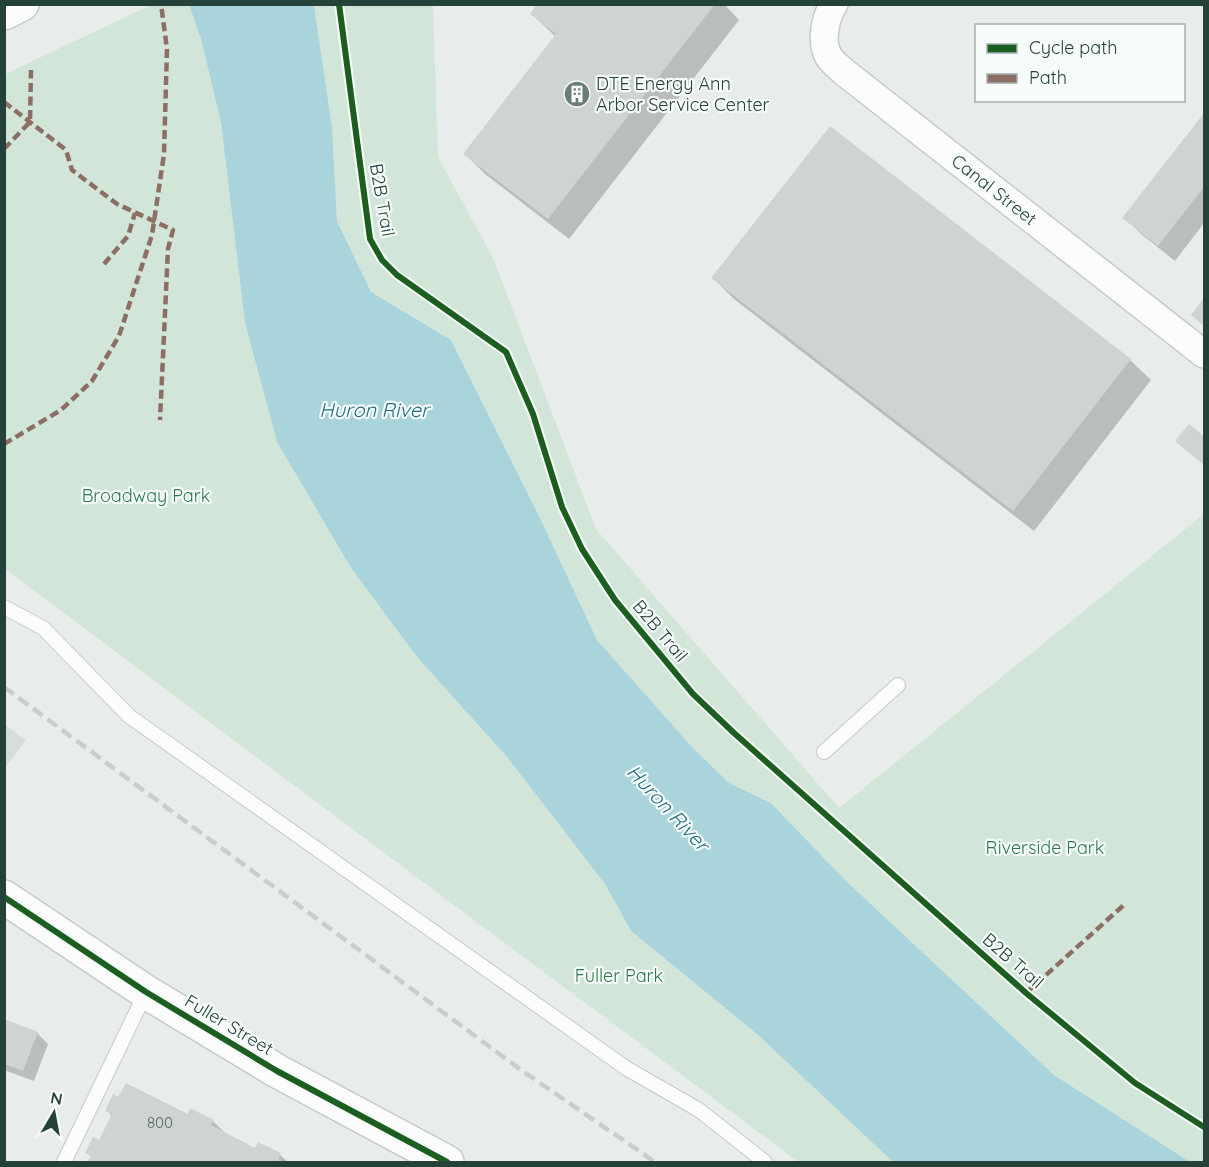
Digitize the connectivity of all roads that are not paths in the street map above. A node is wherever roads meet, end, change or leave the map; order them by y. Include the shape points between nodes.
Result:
1 (22, 4) edge
2 (834, 4) edge
3 (4, 13) edge
4 (1204, 354) edge
5 (4, 607) edge
6 (898, 684) dead end
7 (824, 752) dead end
8 (4, 897) edge
9 (146, 992) junction
10 (64, 1162) edge
11 (447, 1162) edge
12 (765, 1162) edge

1 - 3 main road
2 - 4 street, Canal Street via 826,21 825,41 829,57 844,72
5 - 12 lane via 43,628 129,716 626,1068 699,1110
6 - 7 lane
8 - 9 main road, Fuller Street
9 - 10 lane
9 - 11 main road, Fuller Street via 277,1071

